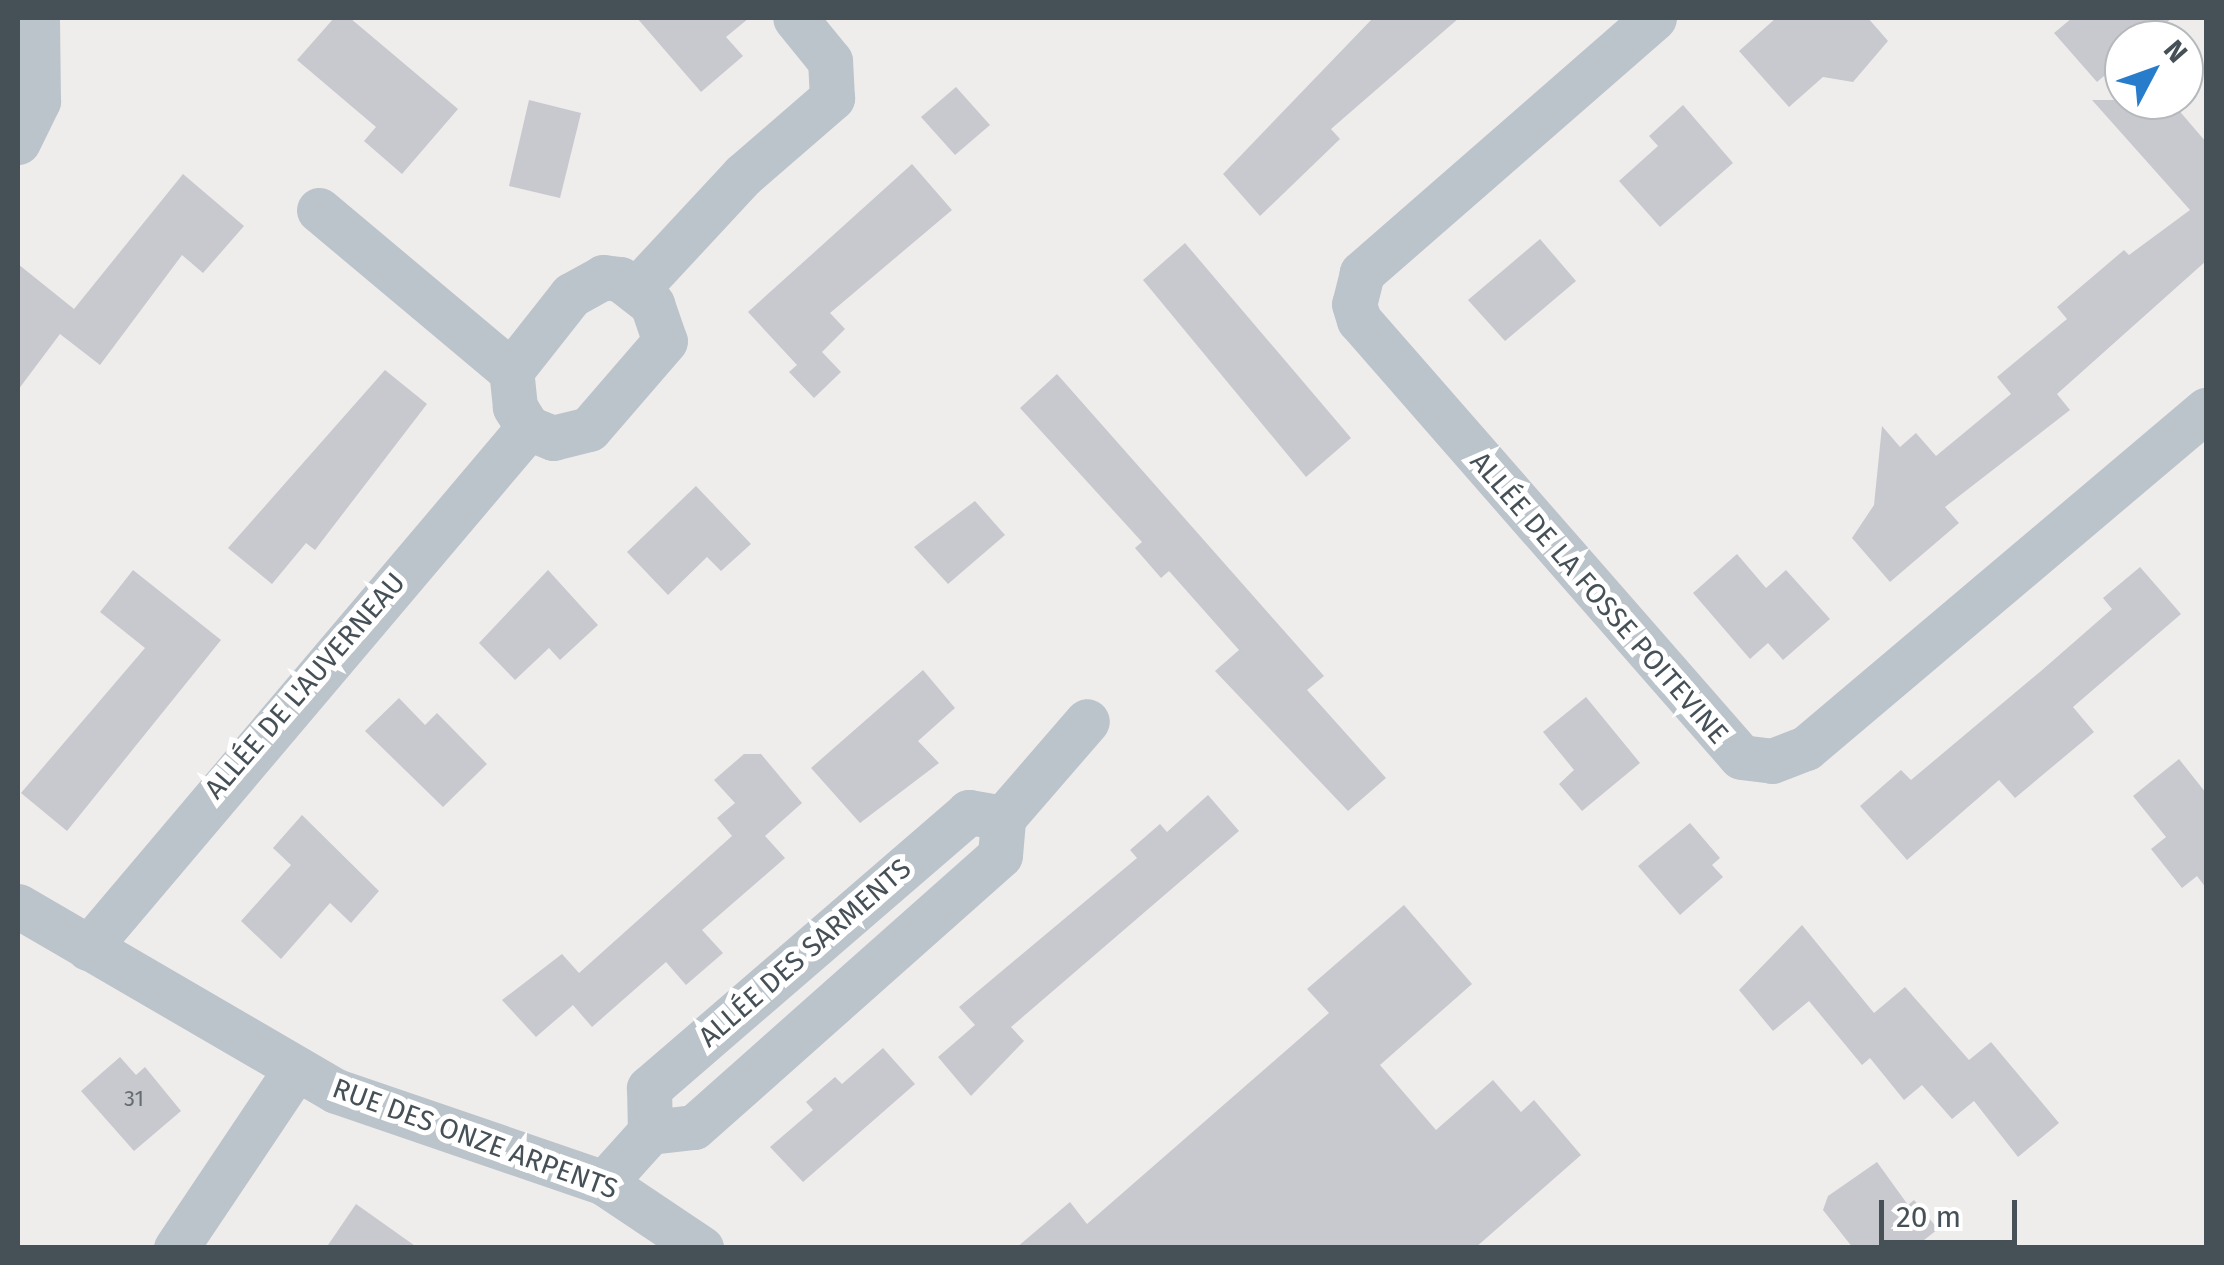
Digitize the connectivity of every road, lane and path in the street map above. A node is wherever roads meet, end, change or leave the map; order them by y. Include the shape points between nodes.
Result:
1 (37, 18) edge
2 (795, 18) edge
3 (1654, 18) edge
4 (18, 142) edge
5 (319, 210) dead end
6 (637, 289) junction
7 (511, 370) junction
8 (2206, 410) edge
9 (528, 428) junction
10 (1086, 721) dead end
11 (18, 906) edge
12 (88, 948) junction
13 (296, 1069) junction
14 (604, 1183) junction
15 (176, 1248) edge
16 (701, 1248) edge

1 - 4 street via 38,101
2 - 6 street via 830,62 832,98 743,174
3 - 8 street, ALLÉE DE LA FOSSE POITEVINE via 1362,274 1354,304 1359,320 1741,758 1772,761 1806,748
5 - 7 street
6 - 7 street via 620,280 588,282
6 - 9 street via 662,322 664,341 655,359 588,429 553,438
7 - 9 street via 508,388
9 - 12 street, ALLÉE DE L'AUVERNEAU
10 - 14 street, ALLÉE DES SARMENTS via 1003,818 1000,856 694,1127 650,1132
11 - 12 street, RUE DES ONZE ARPENTS
12 - 13 street, RUE DES ONZE ARPENTS
13 - 14 street, RUE DES ONZE ARPENTS via 377,1106
13 - 15 street
14 - 16 street, RUE DES ONZE ARPENTS

